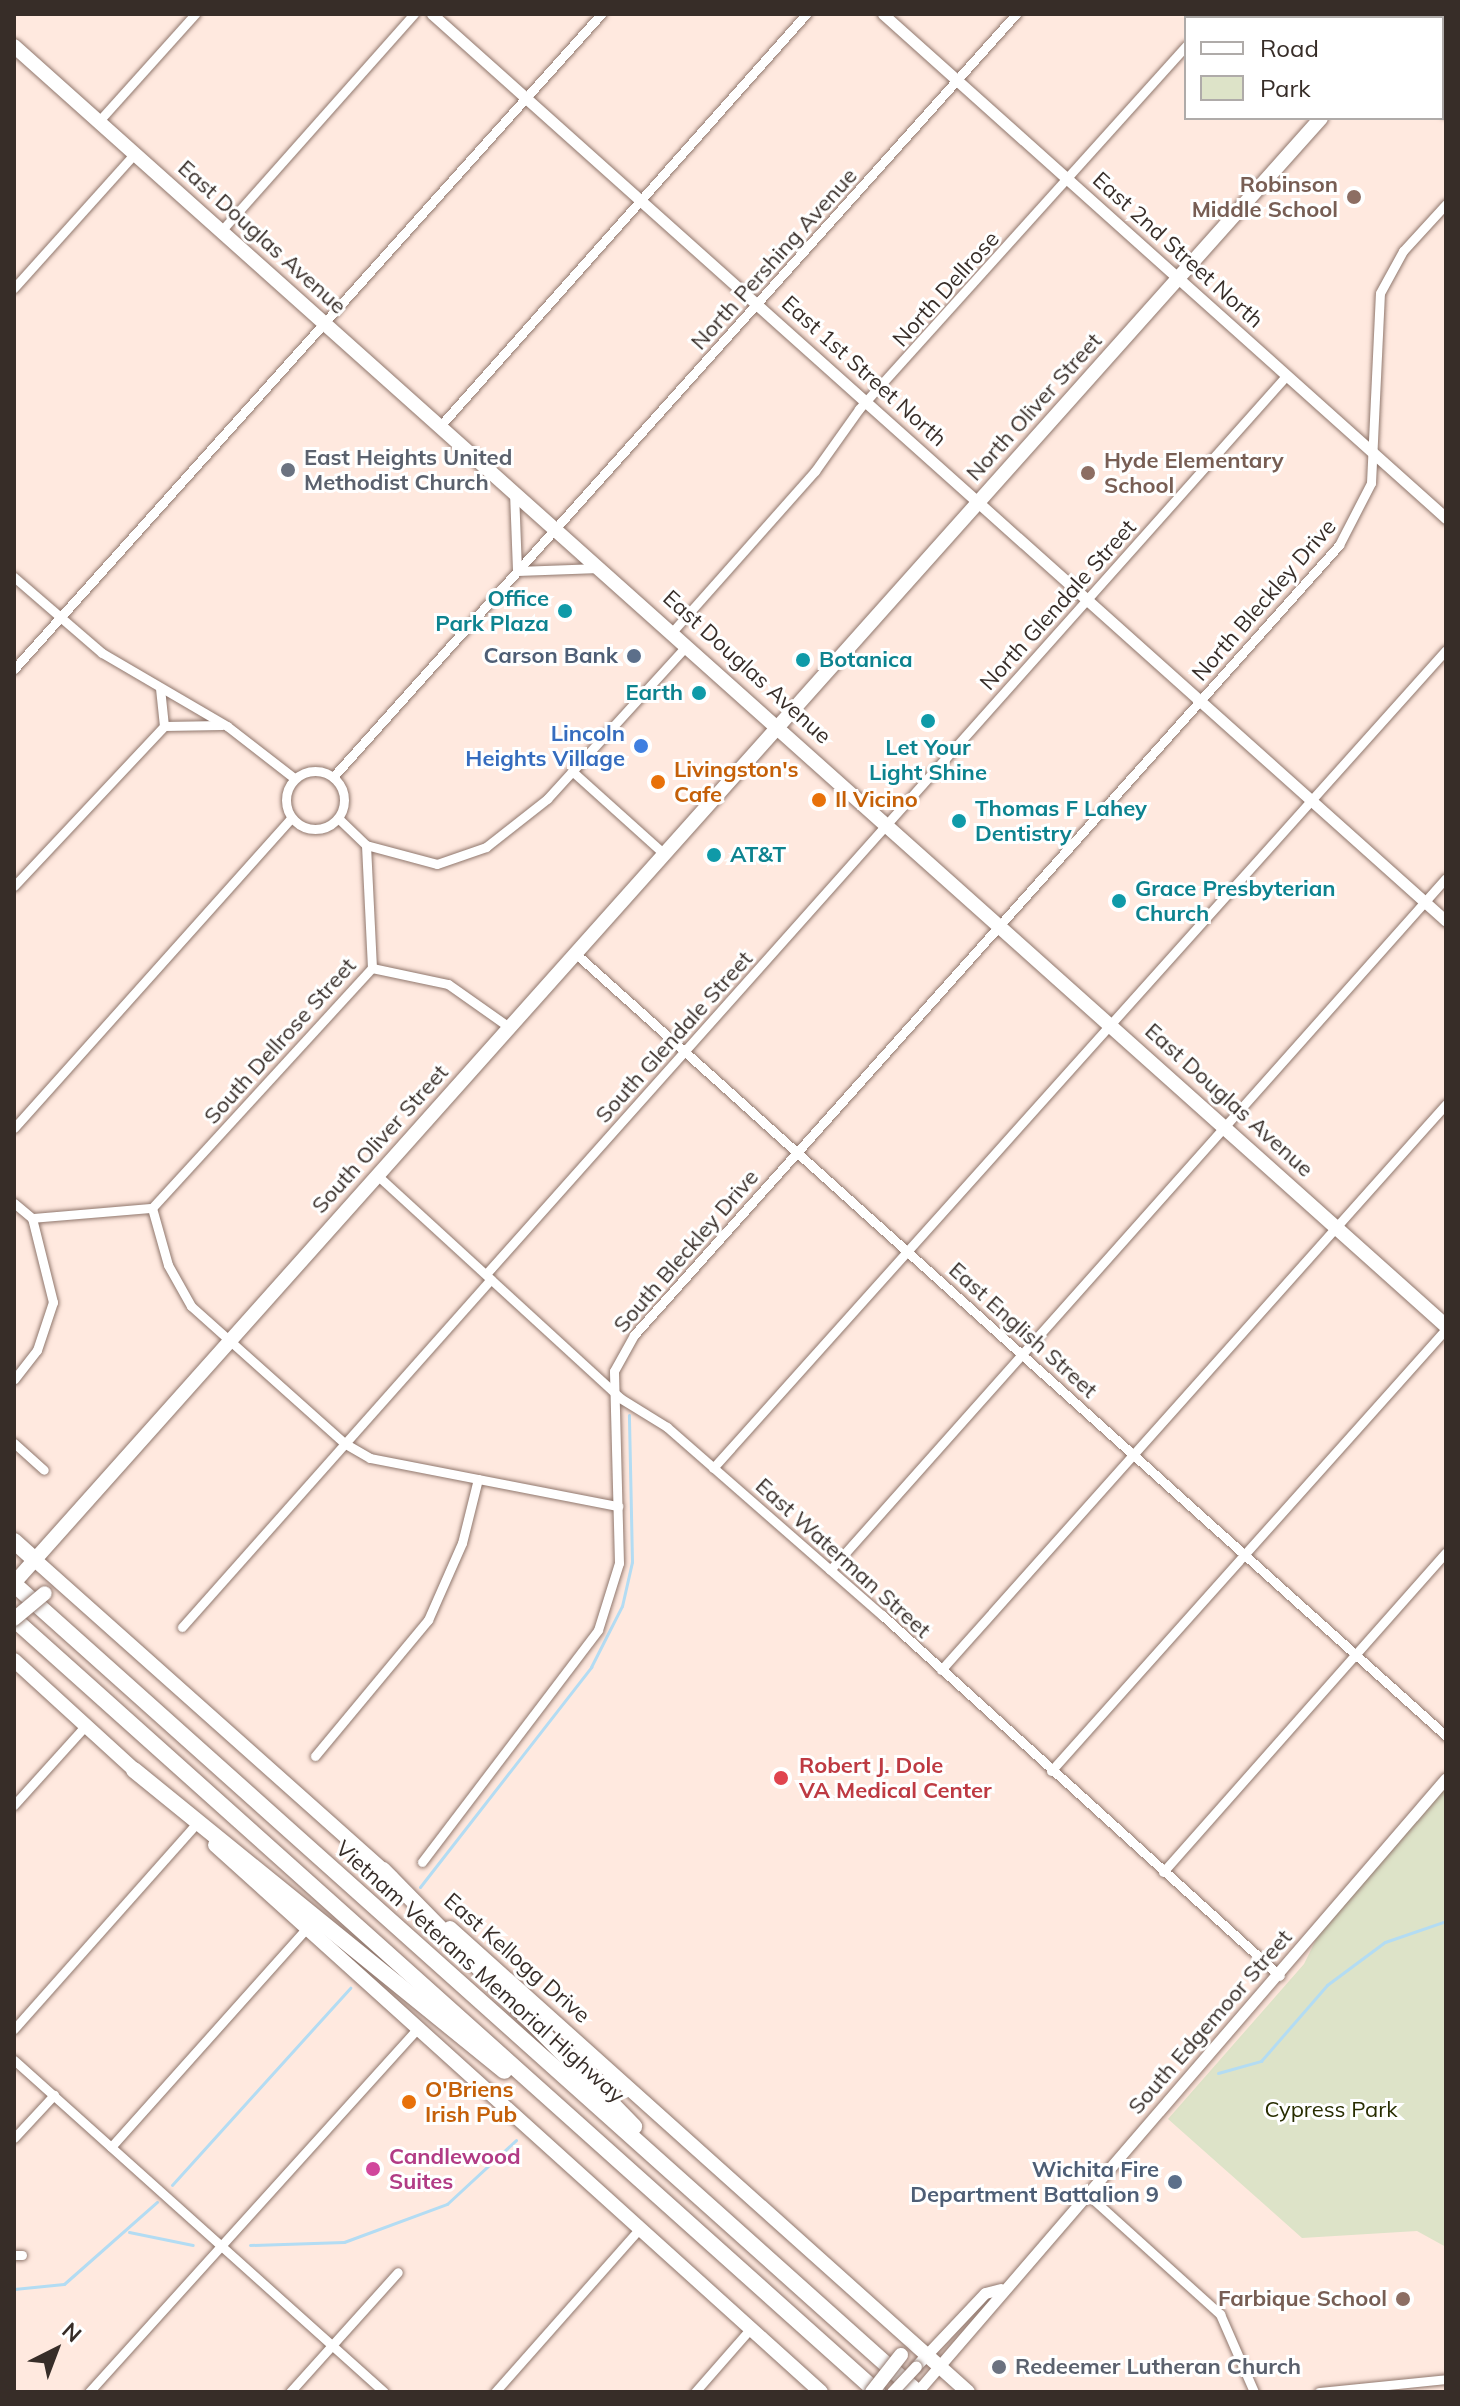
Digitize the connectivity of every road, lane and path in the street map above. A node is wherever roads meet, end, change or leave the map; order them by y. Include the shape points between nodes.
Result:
1 (195, 14) edge
2 (414, 14) edge
3 (432, 14) edge
4 (601, 14) edge
5 (806, 14) edge
6 (883, 14) edge
7 (1016, 14) edge
8 (14, 46) edge
9 (1184, 48) edge
10 (958, 81) junction
11 (526, 99) junction
12 (1319, 120) edge
13 (99, 121) junction
14 (135, 153) junction
15 (1068, 178) junction
16 (640, 199) junction
17 (1446, 204) edge
18 (222, 230) junction
19 (1179, 277) junction
20 (14, 288) edge
21 (758, 304) junction
22 (325, 322) junction
23 (1287, 375) junction
24 (869, 402) junction
25 (441, 425) junction
26 (1375, 454) junction
27 (513, 489) junction
28 (979, 501) junction
29 (1446, 518) edge
30 (557, 528) junction
31 (602, 568) junction
32 (517, 571) junction
33 (14, 577) edge
34 (1088, 598) junction
35 (59, 618) junction
36 (673, 631) junction
37 (688, 644) junction
38 (1446, 650) edge
39 (14, 669) edge
40 (160, 688) junction
41 (1202, 699) junction
42 (778, 724) junction
43 (164, 726) junction
44 (227, 726) junction
45 (572, 771) junction
46 (333, 777) junction
47 (294, 778) junction
48 (1313, 800) junction
49 (291, 818) junction
50 (338, 818) junction
51 (887, 822) junction
52 (366, 845) junction
53 (663, 853) junction
54 (1446, 878) edge
55 (14, 886) edge
56 (1424, 901) junction
57 (1446, 921) edge
58 (1001, 924) junction
59 (575, 953) junction
60 (372, 968) junction
61 (1111, 1024) junction
62 (509, 1027) junction
63 (686, 1052) junction
64 (1446, 1104) edge
65 (1224, 1125) junction
66 (14, 1128) edge
67 (797, 1150) junction
68 (377, 1175) junction
69 (14, 1203) edge
70 (152, 1208) junction
71 (32, 1218) junction
72 (1336, 1226) junction
73 (909, 1252) junction
74 (489, 1276) junction
75 (1446, 1328) edge
76 (229, 1341) junction
77 (1020, 1351) junction
78 (14, 1379) edge
79 (620, 1398) junction
80 (14, 1443) edge
81 (344, 1443) junction
82 (1134, 1453) junction
83 (713, 1468) junction
84 (44, 1470) dead end
85 (478, 1479) junction
86 (618, 1506) junction
87 (14, 1541) edge
88 (1446, 1552) edge
89 (1245, 1554) junction
90 (30, 1565) junction
91 (830, 1570) junction
92 (14, 1584) edge
93 (75, 1596) junction
94 (14, 1619) edge
95 (182, 1627) dead end
96 (1356, 1654) junction
97 (14, 1660) edge
98 (941, 1670) junction
99 (86, 1725) junction
100 (1446, 1736) edge
101 (315, 1756) dead end
102 (134, 1770) junction
103 (1051, 1771) junction
104 (1446, 1778) edge
105 (14, 1805) edge
106 (194, 1826) junction
107 (422, 1862) dead end
108 (383, 1870) junction
109 (1163, 1872) junction
110 (307, 1928) junction
111 (1281, 1977) junction
112 (418, 2028) junction
113 (14, 2029) edge
114 (14, 2060) edge
115 (54, 2095) junction
116 (14, 2138) edge
117 (111, 2147) junction
118 (1086, 2193) junction
119 (669, 2206) junction
120 (640, 2228) junction
121 (222, 2246) junction
122 (756, 2249) junction
123 (398, 2272) dead end
124 (1001, 2289) junction
125 (892, 2323) junction
126 (751, 2328) junction
127 (332, 2345) junction
128 (922, 2361) junction
129 (941, 2367) junction
130 (1446, 2379) edge
131 (1396, 2388) edge
132 (89, 2392) edge
133 (290, 2392) edge
134 (384, 2392) edge
135 (495, 2392) edge
136 (695, 2392) edge
137 (821, 2392) edge
138 (875, 2392) edge
139 (892, 2392) edge
140 (917, 2392) edge
141 (968, 2392) edge
142 (1254, 2392) edge
143 (1319, 2392) edge

1 - 13 street
2 - 18 street
3 - 11 street, East 1st Street North
4 - 11 street
5 - 16 street
6 - 10 street, East 2nd Street North
7 - 10 street, North Pershing Avenue
8 - 13 main road, East Douglas Avenue
9 - 15 street, North Dellrose
10 - 15 street, East 2nd Street North
10 - 21 street, North Pershing Avenue
11 - 16 street, East 1st Street North
11 - 22 street
12 - 19 main road, North Oliver Street
13 - 14 main road, East Douglas Avenue
14 - 18 main road, East Douglas Avenue
14 - 20 street
15 - 19 street, East 2nd Street North
15 - 24 street, North Dellrose
16 - 21 street, East 1st Street North
16 - 25 street
17 - 26 street, North Bleckley Drive via 1403,251 1380,293 1373,319
18 - 22 main road, East Douglas Avenue
19 - 23 street, East 2nd Street North
19 - 28 main road, North Oliver Street
21 - 24 street, East 1st Street North
21 - 30 street, North Pershing Avenue
22 - 25 main road, East Douglas Avenue
22 - 35 street
23 - 26 street, East 2nd Street North
23 - 34 street, North Glendale Street
24 - 28 street, East 1st Street North
24 - 36 street, North Dellrose
25 - 27 main road, East Douglas Avenue
26 - 29 street, East 2nd Street North
26 - 41 street, North Bleckley Drive via 1360,513 1339,545
27 - 30 main road, East Douglas Avenue
27 - 32 street
28 - 34 street, East 1st Street North
28 - 42 main road, North Oliver Street
30 - 31 main road, East Douglas Avenue
30 - 32 street, North Pershing Avenue
31 - 32 street
31 - 36 main road, East Douglas Avenue
32 - 46 street, North Pershing Avenue
33 - 35 street
34 - 41 street, East 1st Street North
34 - 51 street, North Glendale Street
35 - 39 street
35 - 40 street
36 - 37 main road, East Douglas Avenue
37 - 42 main road, East Douglas Avenue
37 - 45 street
38 - 48 street
40 - 43 street
40 - 44 street
41 - 48 street, East 1st Street North
41 - 58 street, North Bleckley Drive
42 - 51 main road, East Douglas Avenue
42 - 53 main road, South Oliver Street
43 - 44 street
43 - 55 street
44 - 47 street
45 - 52 street via 486,847 437,864
45 - 53 street
46 - 47 street via 315,770
46 - 50 street via 344,799
47 - 49 street via 285,796
48 - 56 street, East 1st Street North
48 - 61 street
49 - 50 street via 314,829
49 - 66 street
50 - 52 street
51 - 58 main road, East Douglas Avenue
51 - 63 street, South Glendale Street
52 - 60 street, South Dellrose Street
53 - 59 main road, South Oliver Street
54 - 56 street
56 - 57 street, East 1st Street North
56 - 65 street
58 - 61 main road, East Douglas Avenue
58 - 67 street, South Bleckley Drive
59 - 62 main road, South Oliver Street
59 - 63 street, East English Street
60 - 62 street via 448,984
60 - 70 street, South Dellrose Street
61 - 65 main road, East Douglas Avenue
61 - 73 street
62 - 68 main road, South Oliver Street
63 - 67 street, East English Street
63 - 74 street, South Glendale Street
64 - 72 street
65 - 72 main road, East Douglas Avenue
65 - 77 street
67 - 73 street, East English Street
67 - 79 street, South Bleckley Drive via 634,1335 614,1371
68 - 74 street, East Waterman Street
68 - 76 main road, South Oliver Street
69 - 71 street
70 - 71 street
70 - 76 street via 180,1289
71 - 78 street via 53,1302 37,1350
72 - 75 main road, East Douglas Avenue
72 - 82 street
73 - 77 street, East English Street
73 - 83 street
74 - 79 street, East Waterman Street
74 - 81 street, South Glendale Street
75 - 89 street
76 - 81 street
76 - 90 main road, South Oliver Street
77 - 82 street, East English Street
77 - 91 street
79 - 83 street, East Waterman Street
79 - 86 street, South Bleckley Drive
80 - 84 street
81 - 85 street via 370,1458
81 - 95 street, South Glendale Street
82 - 89 street, East English Street
82 - 98 street
83 - 91 street, East Waterman Street
85 - 86 street
85 - 101 street via 462,1543 428,1620
86 - 107 street, South Bleckley Drive via 619,1563 598,1630
87 - 90 highway
88 - 96 street
89 - 96 street, East English Street
89 - 103 street
90 - 92 main road, South Oliver Street
90 - 93 main road, East Kellogg Drive
91 - 98 street, East Waterman Street
92 - 122 highway, Vietnam Veterans Memorial Highway
93 - 94 main road, bridge via 45,1593
93 - 108 main road, East Kellogg Drive
94 - 119 highway
96 - 100 street, East English Street
96 - 109 street
97 - 99 main road
98 - 103 street, East Waterman Street
99 - 102 main road
99 - 105 street
102 - 106 main road
102 - 119 highway
103 - 109 street, East Waterman Street
104 - 111 street, South Edgemoor Street
106 - 110 main road
106 - 113 street
108 - 122 highway
108 - 125 main road, East Kellogg Drive
109 - 111 street, East Waterman Street
110 - 112 main road
110 - 117 street
111 - 118 street, South Edgemoor Street
112 - 120 main road
112 - 121 street
114 - 115 street
115 - 116 street
115 - 117 street
117 - 121 street
118 - 124 street, South Edgemoor Street
118 - 142 street via 1220,2314
119 - 138 highway
120 - 126 main road
120 - 135 street
121 - 127 street
121 - 132 street
122 - 140 highway, Vietnam Veterans Memorial Highway
123 - 127 street
124 - 128 street, South Edgemoor Street via 985,2293
124 - 129 street, South Edgemoor Street via 998,2305
125 - 128 main road, East Kellogg Drive
125 - 138 main road, bridge via 901,2355
126 - 136 street
126 - 137 main road
127 - 133 street
127 - 134 street
128 - 129 main road, East Kellogg Drive
128 - 139 street, South Edgemoor Street, bridge
129 - 140 street, South Edgemoor Street
129 - 141 main road, East Kellogg Drive
130 - 131 street
131 - 143 street

